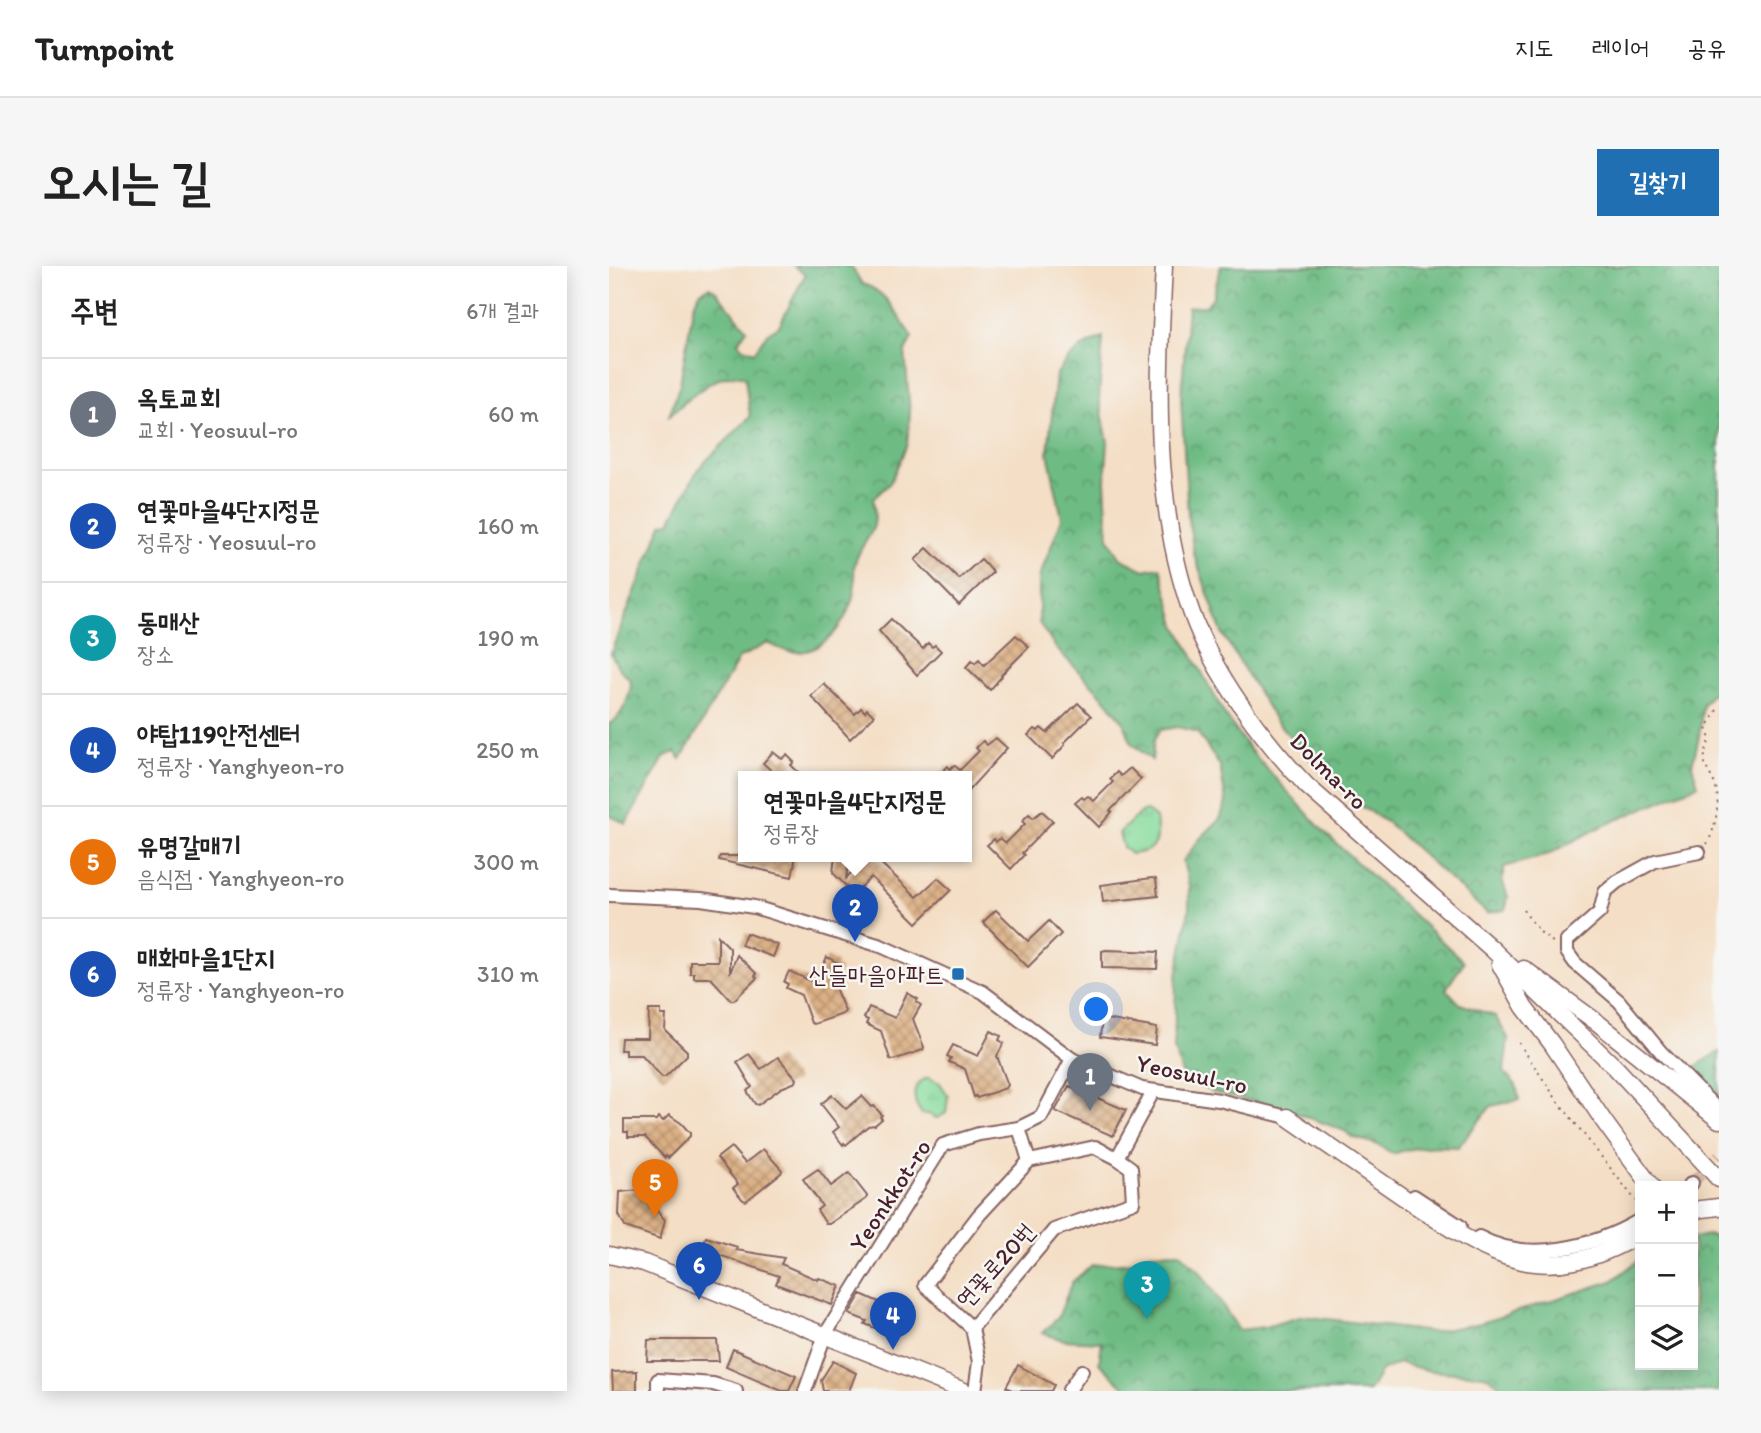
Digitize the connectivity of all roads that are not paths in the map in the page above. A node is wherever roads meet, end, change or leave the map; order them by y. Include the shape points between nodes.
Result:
1 (1164, 266) edge
2 (1699, 852) road end
3 (609, 895) edge
4 (1492, 949) junction
5 (1072, 1059) junction
6 (1153, 1092) junction
7 (1719, 1111) edge
8 (1287, 1117) junction
9 (1719, 1120) edge
10 (1019, 1128) junction
11 (1117, 1158) junction
12 (1029, 1161) junction
13 (1719, 1179) edge
14 (1647, 1181) edge
15 (1719, 1207) edge
16 (1698, 1209) edge
17 (1635, 1222) edge
18 (1635, 1236) edge
19 (609, 1255) edge
20 (972, 1328) junction
21 (825, 1335) junction
22 (1082, 1371) dead end
23 (717, 1388) edge
24 (658, 1391) edge
25 (736, 1391) edge
26 (805, 1391) edge
27 (964, 1391) edge
28 (975, 1391) edge
29 (1070, 1391) edge

1 - 4 main road, Dolma-ro via 1159,427 1165,492 1172,546 1193,616 1211,656 1257,727 1299,778
2 - 7 street via 1655,861 1617,882 1605,892 1600,912 1567,941 1567,952 1619,1001
3 - 5 street, Yeosuul-ro via 701,899 754,907 881,946 983,992
4 - 9 main road via 1598,1023
4 - 13 main road, Dolma-ro via 1616,1068
4 - 14 main road via 1524,1007
5 - 6 street, Yeosuul-ro
5 - 10 street, Yeonkkot-ro via 1041,1117
6 - 8 street, Yeosuul-ro via 1219,1100
6 - 11 street
8 - 17 street, Yeosuul-ro via 1482,1240 1535,1251 1555,1250
8 - 18 main road via 1466,1241 1501,1257 1540,1265 1580,1261
10 - 12 street
10 - 21 street, Yeonkkot-ro via 943,1145
11 - 12 street via 1095,1147
11 - 20 street, 연꽃로20번 via 1131,1168 1133,1202 1054,1230
12 - 20 street, 연꽃로20번 via 979,1215 925,1285
15 - 16 main road
19 - 21 main road via 644,1264
20 - 28 street via 979,1362
21 - 26 street, Yeonkkot-ro
21 - 27 main road
22 - 29 street
23 - 24 street via 658,1380
23 - 25 street

